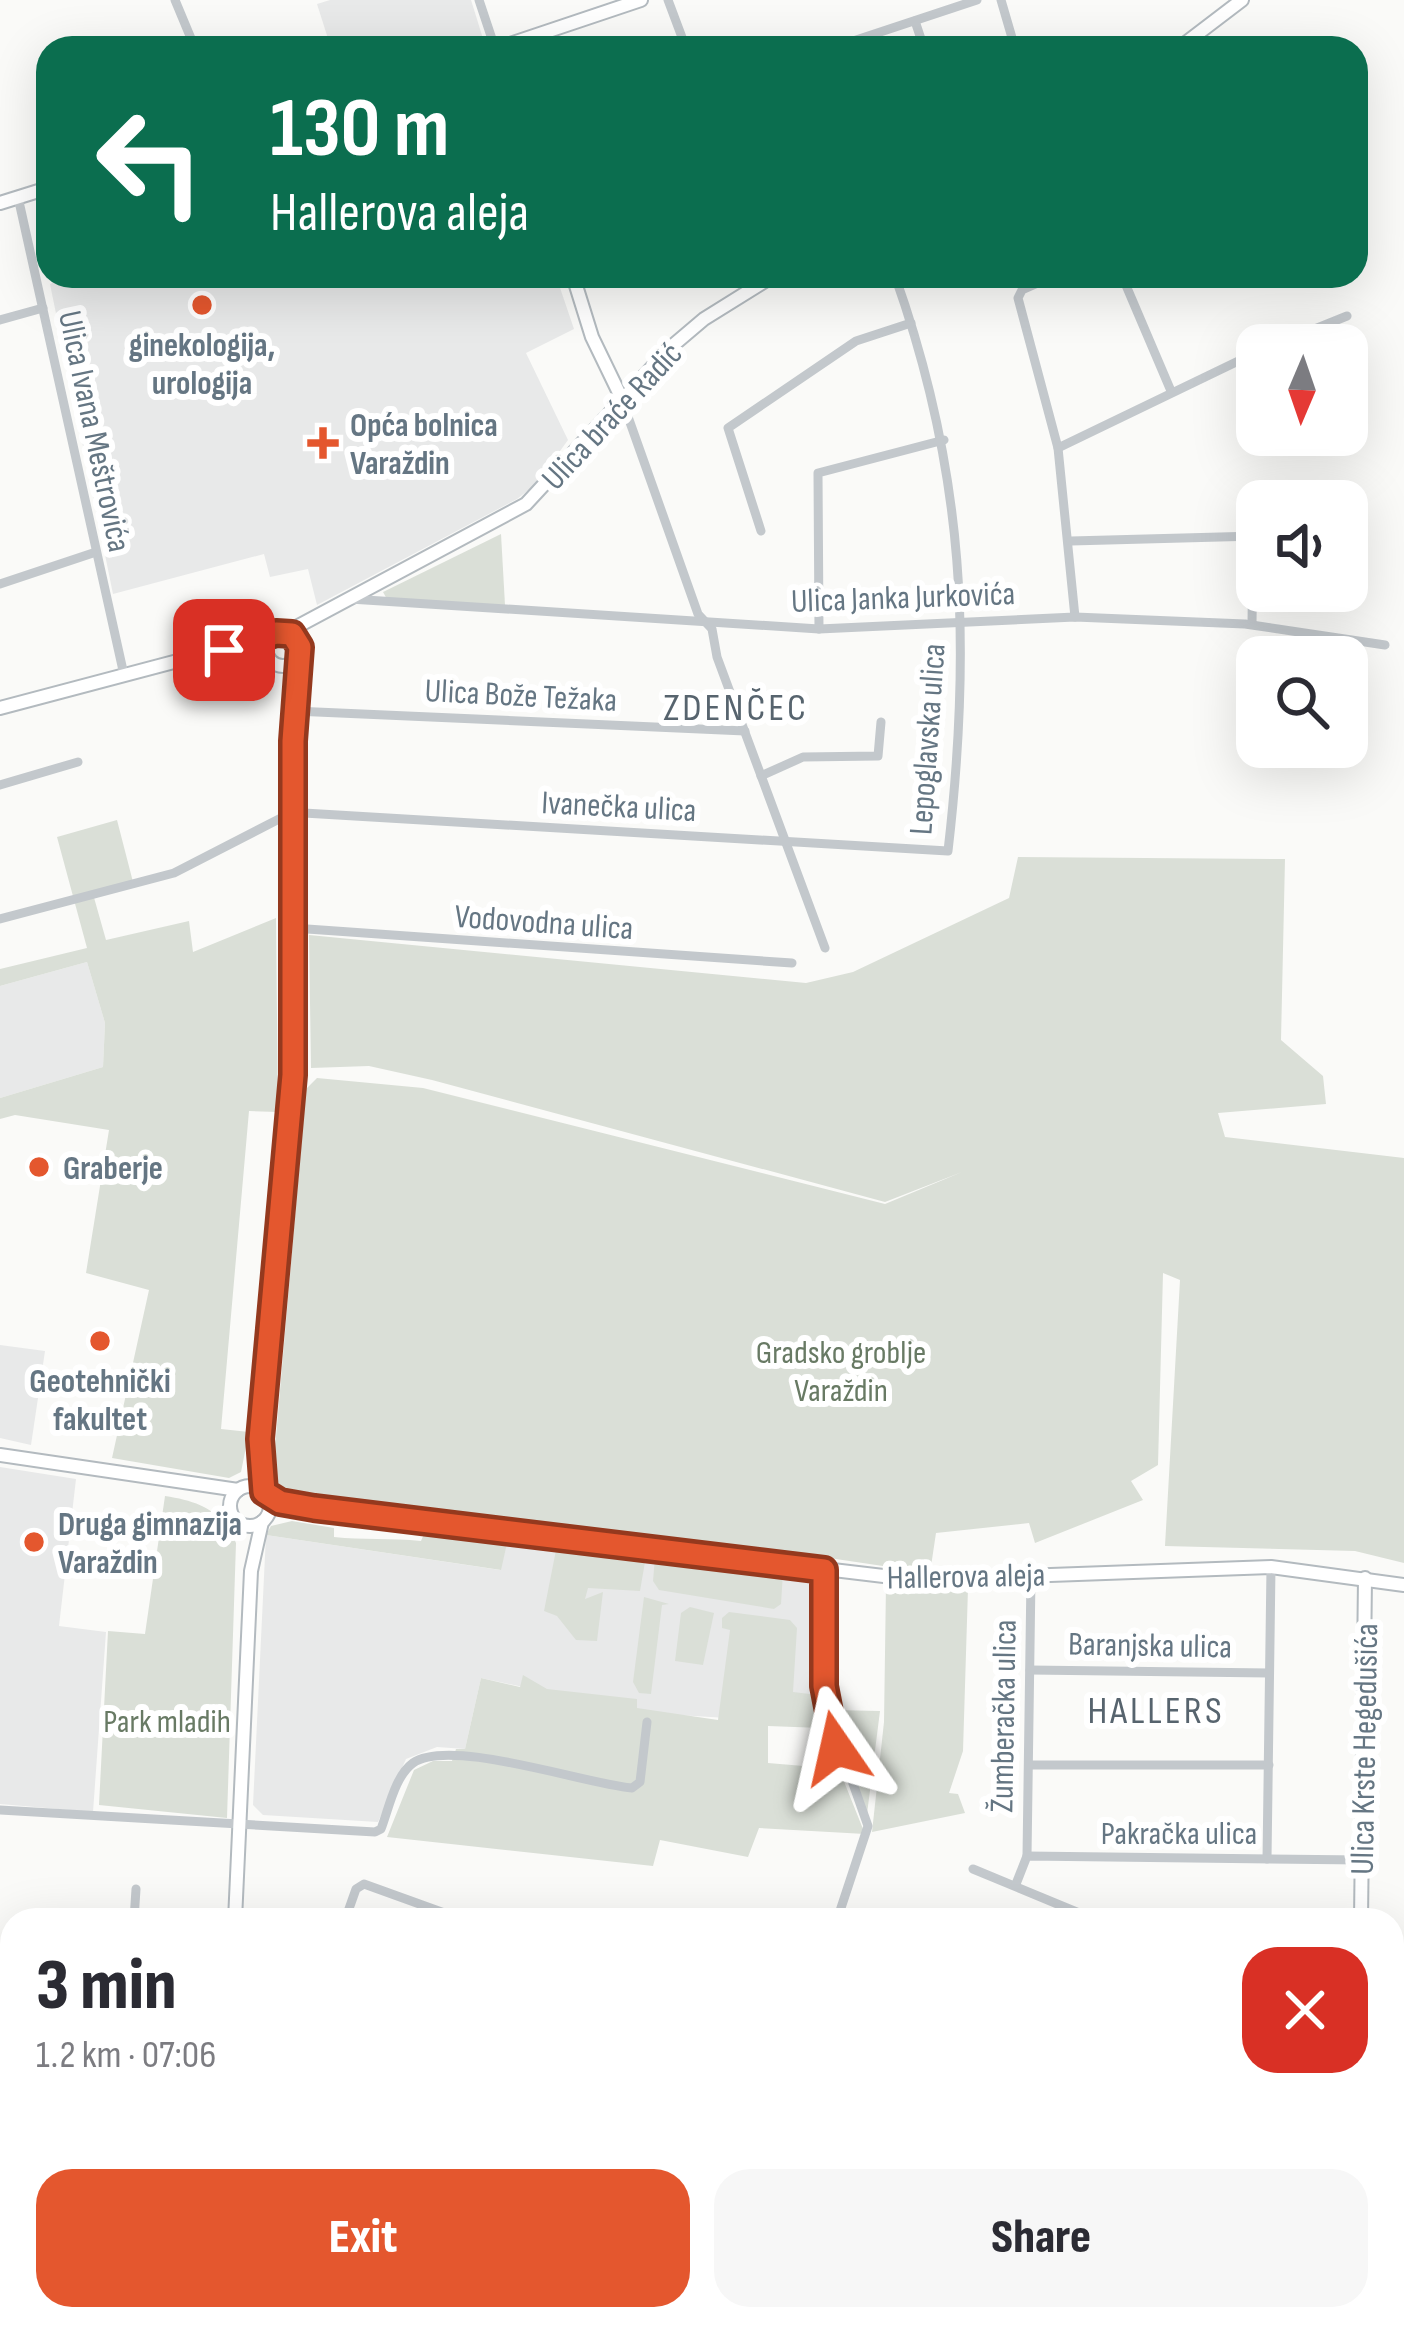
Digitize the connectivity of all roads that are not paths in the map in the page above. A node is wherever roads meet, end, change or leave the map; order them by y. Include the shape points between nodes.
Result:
1 (175, 0) edge
2 (479, 0) edge
3 (641, 0) edge
4 (668, 0) edge
5 (977, 0) edge
6 (1000, 0) edge
7 (1242, 0) edge
8 (915, 21) junction
9 (190, 36) edge
10 (492, 36) edge
11 (533, 36) edge
12 (682, 36) edge
13 (869, 36) edge
14 (920, 36) edge
15 (1011, 36) edge
16 (1195, 36) edge
17 (36, 192) edge
18 (18, 197) junction
19 (0, 202) edge
20 (36, 274) edge
21 (39, 288) edge
22 (576, 288) edge
23 (754, 288) edge
24 (899, 288) edge
25 (1027, 288) edge
26 (1127, 288) edge
27 (44, 308) junction
28 (1347, 316) dead end
29 (0, 320) edge
30 (911, 323) junction
31 (1327, 324) edge
32 (1236, 362) edge
33 (1171, 391) junction
34 (621, 397) junction
35 (944, 440) junction
36 (1058, 448) junction
37 (761, 531) dead end
38 (1236, 538) edge
39 (1071, 541) junction
40 (93, 553) junction
41 (1, 581) edge
42 (350, 599) junction
43 (1252, 612) edge
44 (319, 617) junction
45 (1075, 617) junction
46 (704, 622) junction
47 (962, 623) junction
48 (1252, 624) junction
49 (819, 629) junction
50 (287, 632) junction
51 (272, 636) junction
52 (1385, 645) dead end
53 (224, 650) junction
54 (298, 653) junction
55 (272, 662) junction
56 (124, 675) junction
57 (294, 704) junction
58 (0, 708) edge
59 (881, 722) dead end
60 (745, 731) junction
61 (78, 762) dead end
62 (761, 776) junction
63 (0, 785) edge
64 (293, 814) junction
65 (788, 842) junction
66 (942, 853) joint
67 (0, 919) edge
68 (293, 928) junction
69 (825, 948) dead end
70 (792, 963) dead end
71 (260, 1439) junction
72 (0, 1455) edge
73 (176, 1484) junction
74 (240, 1489) junction
75 (265, 1493) junction
76 (314, 1508) junction
77 (230, 1510) junction
78 (264, 1519) junction
79 (239, 1522) junction
80 (1270, 1567) junction
81 (824, 1570) junction
82 (251, 1571) junction
83 (1031, 1576) junction
84 (1365, 1578) junction
85 (1404, 1585) edge
86 (1030, 1670) junction
87 (1269, 1672) junction
88 (647, 1722) dead end
89 (1029, 1765) junction
90 (1268, 1765) junction
91 (0, 1810) edge
92 (240, 1824) junction
93 (1027, 1856) junction
94 (1267, 1859) junction
95 (1361, 1860) junction
96 (973, 1869) dead end
97 (1016, 1884) junction
98 (136, 1889) dead end
99 (135, 1908) edge
100 (236, 1908) edge
101 (349, 1908) edge
102 (431, 1908) edge
103 (841, 1908) edge
104 (1069, 1908) edge
105 (1361, 1908) edge

1 - 9 street
2 - 10 street
3 - 11 main road
4 - 12 street
5 - 8 street
6 - 15 street
7 - 16 main road
8 - 13 street
8 - 14 street
17 - 18 main road
18 - 19 main road
18 - 20 street, Ulica Ivana Meštrovića
21 - 27 street, Ulica Ivana Meštrovića
22 - 34 main road
23 - 34 main road, Ulica braće Radić via 704,319
24 - 30 street, Lepoglavska ulica
25 - 36 street via 1018,298
26 - 33 street
27 - 29 street
27 - 40 street, Ulica Ivana Meštrovića
28 - 31 street
30 - 35 street, Lepoglavska ulica
30 - 37 street via 856,341 728,428
32 - 33 street
33 - 36 street
34 - 42 main road, Ulica braće Radić via 526,504
34 - 46 street
35 - 47 street, Lepoglavska ulica
35 - 49 street via 818,473
36 - 39 street
38 - 39 street
39 - 45 street
40 - 41 street
40 - 56 street, Ulica Ivana Meštrovića
42 - 44 main road, Ulica braće Radić
42 - 46 street, Ulica Janka Jurkovića
43 - 48 street
44 - 50 main road, Ulica braće Radić
44 - 54 main road, Ulica braće Radić
45 - 47 street, Ulica Janka Jurkovića
45 - 48 street, Ulica Janka Jurkovića
46 - 49 street, Ulica Janka Jurkovića
46 - 60 street
47 - 49 street, Ulica Janka Jurkovića
47 - 66 street, Lepoglavska ulica via 949,842
48 - 52 street, Ulica Janka Jurkovića
50 - 51 main road, Ulica braće Radić
50 - 54 main road
51 - 53 main road
51 - 55 main road
53 - 55 main road via 261,652
53 - 56 main road
54 - 55 main road
54 - 57 main road
55 - 57 main road
56 - 58 main road
57 - 60 street, Ulica Bože Težaka
57 - 64 main road
59 - 62 street via 878,756 803,757
60 - 62 street
61 - 63 street
62 - 65 street
64 - 65 street, Ivanečka ulica
64 - 67 street via 174,872
64 - 68 main road
65 - 66 street, Ivanečka ulica
65 - 69 street
68 - 70 street, Vodovodna ulica
68 - 71 main road via 291,1102
71 - 74 main road
71 - 75 main road
72 - 73 main road
73 - 74 main road
73 - 77 main road
74 - 75 main road, Hallerova aleja
74 - 77 main road
75 - 76 main road, Hallerova aleja
75 - 78 main road
76 - 78 main road, Hallerova aleja
76 - 81 main road, Hallerova aleja
77 - 79 main road
78 - 79 main road, Hallerova aleja
78 - 82 main road
79 - 82 main road
80 - 83 main road, Hallerova aleja
80 - 84 main road, Hallerova aleja
80 - 87 street
81 - 83 main road, Hallerova aleja via 917,1580
81 - 103 street via 828,1713 868,1826
82 - 92 main road
83 - 86 street, Žumberačka ulica
84 - 85 main road, Hallerova aleja
84 - 95 main road, Ulica Krste Hegedušića
86 - 87 street, Baranjska ulica
86 - 89 street, Žumberačka ulica
87 - 90 street
88 - 92 street via 640,1781 632,1788 431,1756 406,1769 375,1832
89 - 90 street
89 - 93 street, Žumberačka ulica
90 - 94 street
91 - 92 street
92 - 100 main road
93 - 94 street, Pakračka ulica
93 - 97 street
94 - 95 street, Pakračka ulica
95 - 105 main road, Ulica Krste Hegedušića
96 - 97 street
97 - 104 street
98 - 99 street
101 - 102 street via 364,1884

